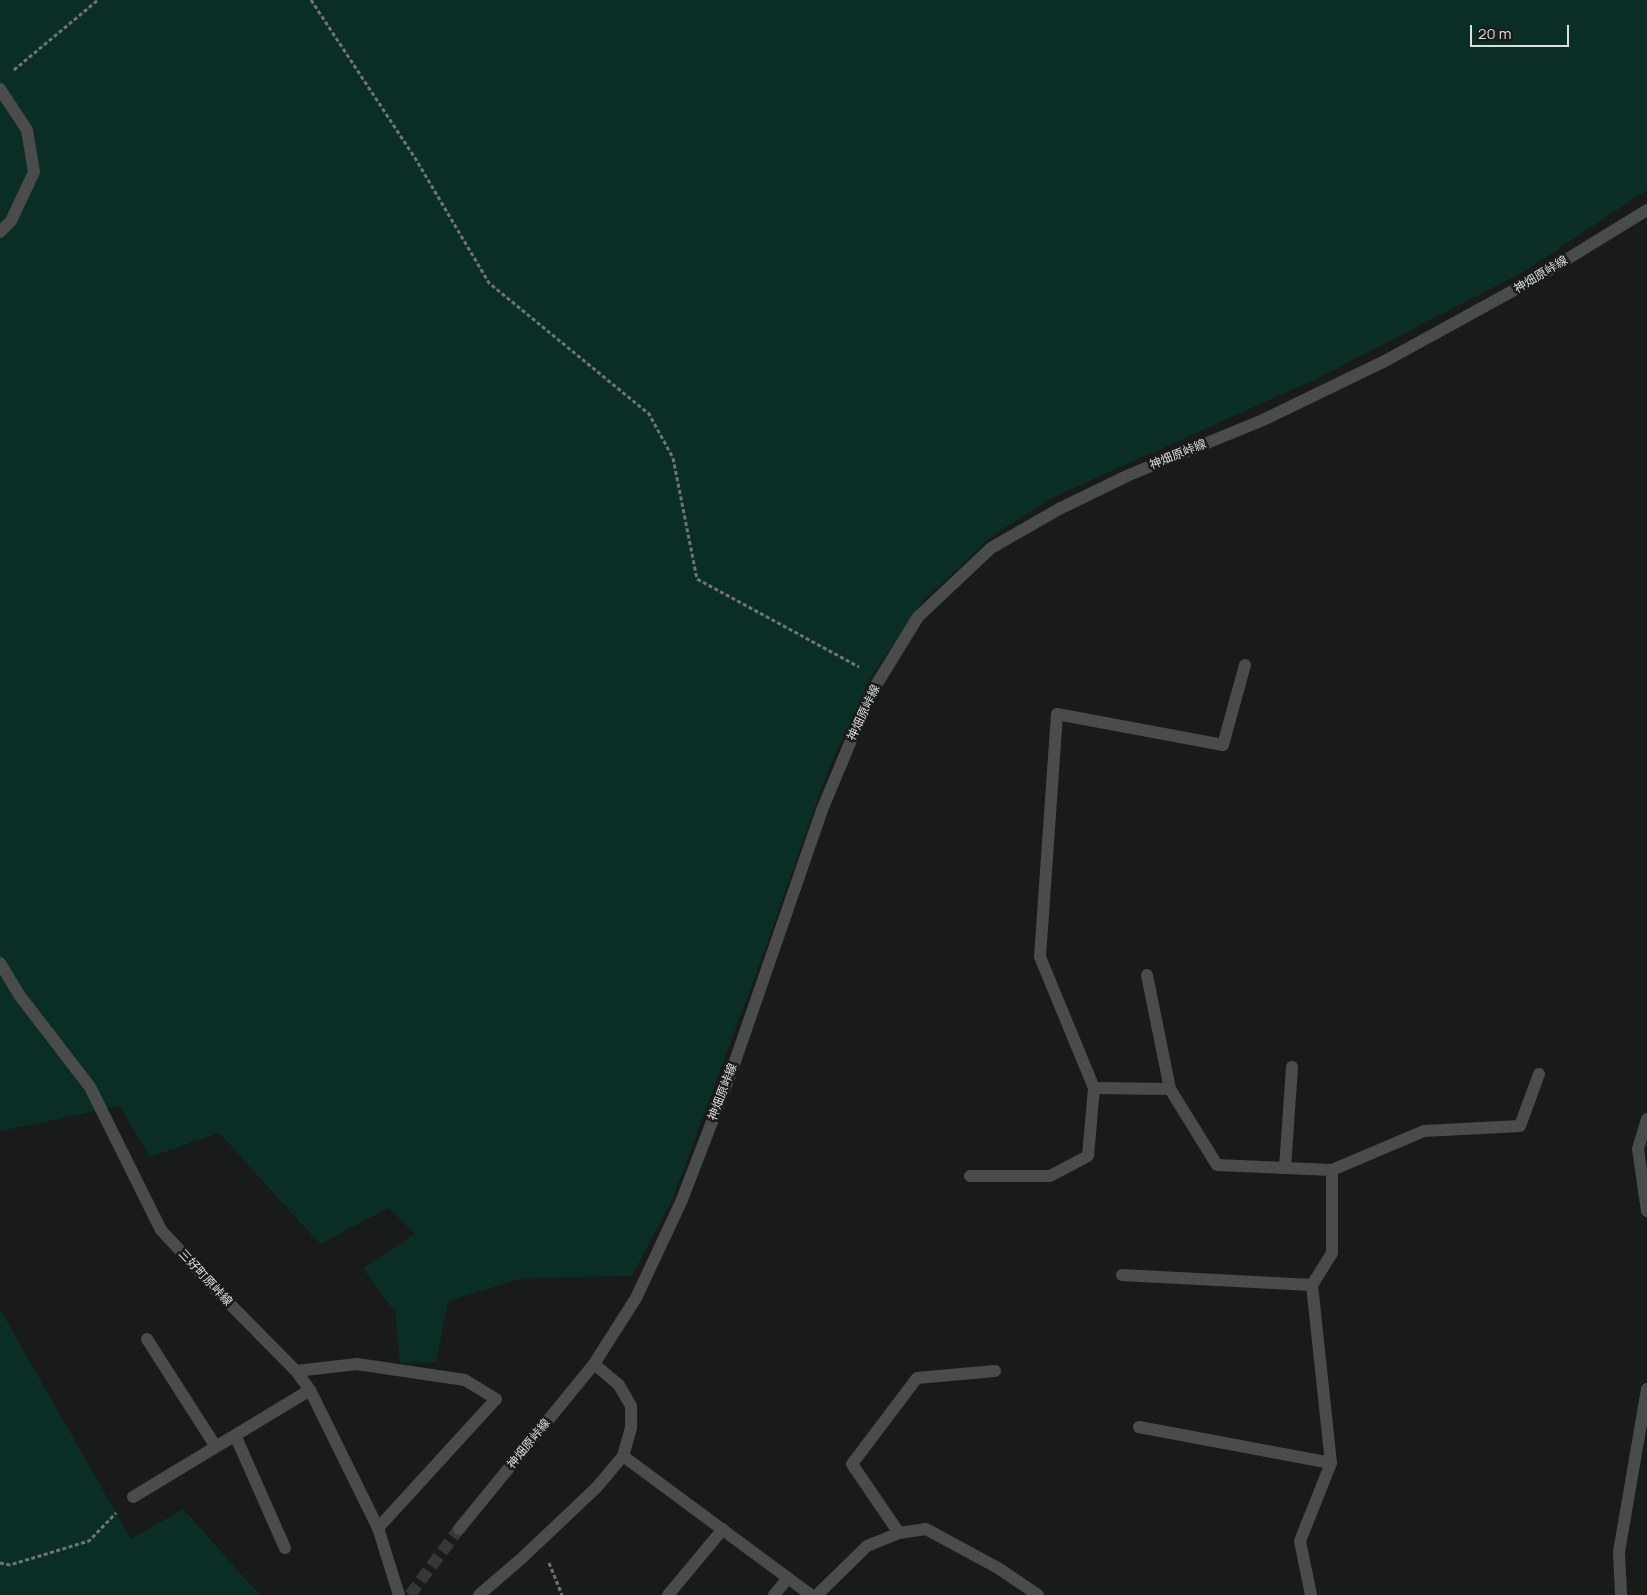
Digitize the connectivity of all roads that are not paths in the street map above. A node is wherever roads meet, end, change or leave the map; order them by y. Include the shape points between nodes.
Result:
1 (0, 89) edge
2 (1647, 210) edge
3 (0, 232) edge
4 (1245, 665) dead end
5 (0, 963) edge
6 (1147, 975) dead end
7 (1292, 1067) dead end
8 (1539, 1074) dead end
9 (1094, 1088) junction
10 (1170, 1089) junction
11 (1647, 1119) edge
12 (1285, 1168) junction
13 (1332, 1170) junction
14 (970, 1176) dead end
15 (1647, 1211) edge
16 (1122, 1275) dead end
17 (1312, 1285) junction
18 (147, 1340) dead end
19 (594, 1364) junction
20 (296, 1371) junction
21 (995, 1371) dead end
22 (1647, 1389) edge
23 (310, 1390) junction
24 (1139, 1427) dead end
25 (235, 1436) junction
26 (216, 1447) junction
27 (623, 1456) junction
28 (1331, 1463) junction
29 (133, 1497) road end
30 (378, 1528) junction
31 (459, 1529) tunnel mouth
32 (723, 1529) junction
33 (899, 1533) junction
34 (285, 1548) dead end
35 (788, 1578) junction
36 (399, 1595) edge
37 (479, 1595) edge
38 (668, 1595) edge
39 (774, 1595) edge
40 (811, 1595) edge
41 (817, 1595) edge
42 (1038, 1595) edge
43 (1311, 1595) edge
44 (1621, 1595) edge

1 - 3 street via 27,130 34,172 11,221
2 - 19 street, 神畑原峠線 via 1538,277 1385,362 1263,420 1129,475 1058,509 990,548 918,617 870,695 822,810 732,1070 681,1202 636,1298
4 - 9 street via 1223,745 1057,714 1040,957
5 - 20 street, 三好町原峠線 via 20,996 90,1087 161,1230
6 - 10 street
7 - 12 street
8 - 13 street via 1520,1126 1424,1131
9 - 10 street
9 - 14 street via 1088,1156 1050,1176
10 - 12 street via 1216,1165
11 - 15 street via 1638,1149
12 - 13 street
13 - 17 street via 1332,1252
16 - 17 street
17 - 28 street
18 - 26 street
19 - 27 street via 619,1385 631,1406 631,1428
19 - 31 street, 神畑原峠線
20 - 23 street, 三好町原峠線
20 - 30 street via 357,1364 465,1380 496,1399
21 - 33 street via 916,1378 852,1464
22 - 44 street via 1619,1552
23 - 25 street
23 - 30 street, 三好町原峠線
24 - 28 street
25 - 26 street
25 - 34 street
26 - 29 street
27 - 32 street
27 - 37 street via 597,1487
28 - 43 street via 1300,1541
30 - 36 street, 三好町原峠線
32 - 35 street
32 - 38 street
33 - 41 street via 867,1546
33 - 42 street via 926,1529 998,1568
35 - 39 street
35 - 40 street

